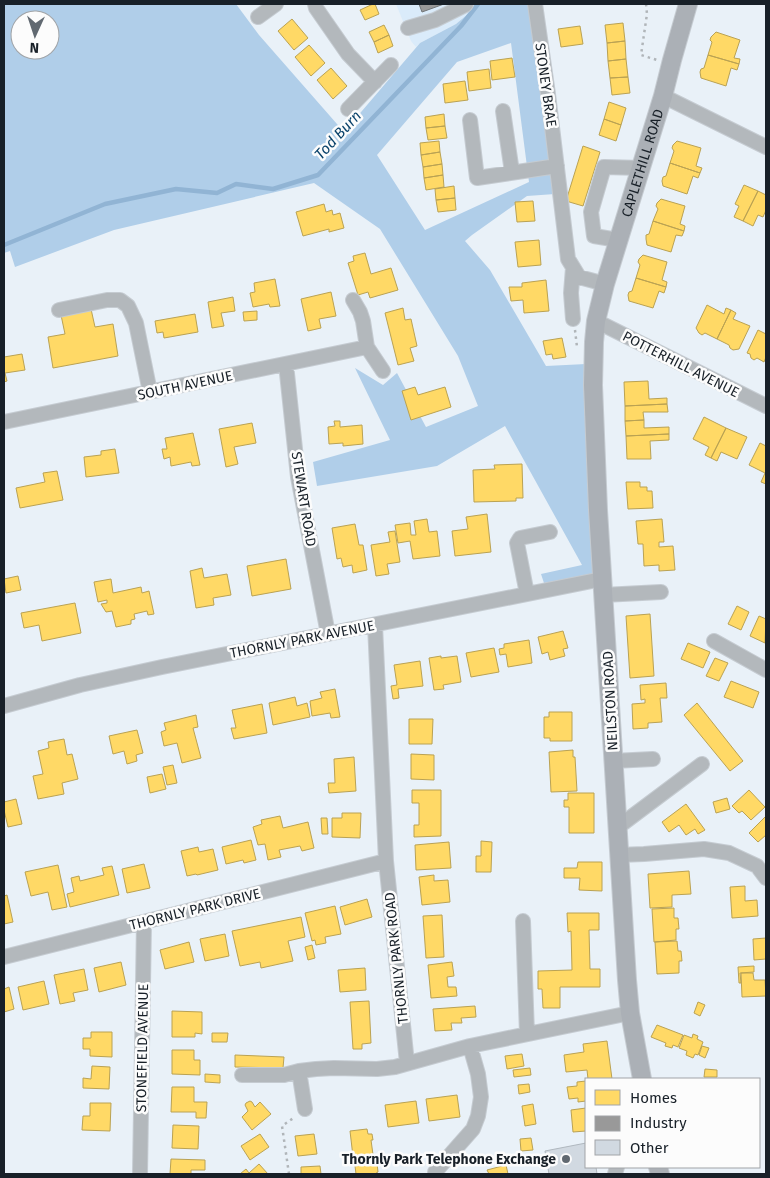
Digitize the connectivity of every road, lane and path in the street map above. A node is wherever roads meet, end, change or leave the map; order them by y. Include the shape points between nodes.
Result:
1 (276, 4) edge
2 (315, 4) edge
3 (466, 4) edge
4 (537, 4) edge
5 (646, 4) edge
6 (688, 4) edge
7 (258, 16) dead end
8 (408, 28) dead end
9 (672, 60) junction
10 (391, 65) dead end
11 (376, 82) junction
12 (663, 96) junction
13 (348, 109) dead end
14 (503, 111) dead end
15 (470, 120) dead end
16 (766, 146) edge
17 (557, 166) junction
18 (641, 168) junction
19 (512, 172) junction
20 (618, 240) junction
21 (573, 268) junction
22 (605, 284) junction
23 (353, 300) dead end
24 (59, 310) dead end
25 (573, 319) dead end
26 (596, 321) junction
27 (367, 347) junction
28 (286, 364) junction
29 (383, 371) dead end
30 (150, 392) junction
31 (766, 406) edge
32 (4, 422) edge
33 (550, 532) dead end
34 (603, 587) junction
35 (661, 592) dead end
36 (527, 594) junction
37 (375, 625) junction
38 (328, 634) junction
39 (714, 641) dead end
40 (766, 670) edge
41 (4, 706) edge
42 (653, 759) dead end
43 (614, 762) junction
44 (702, 764) dead end
45 (618, 827) junction
46 (620, 855) junction
47 (386, 860) junction
48 (766, 878) edge
49 (523, 921) dead end
50 (144, 922) junction
51 (4, 957) edge
52 (630, 1013) junction
53 (527, 1034) junction
54 (470, 1046) junction
55 (408, 1063) junction
56 (299, 1071) junction
57 (242, 1074) dead end
58 (642, 1078) edge
59 (305, 1109) joint
60 (435, 1172) dead end
61 (140, 1174) edge
62 (289, 1174) edge

1 - 7 street
2 - 11 street via 348,54
3 - 8 street via 435,20
4 - 17 street, STONEY BRAE
5 - 9 path via 641,55
6 - 9 main road, CAPLETHILL ROAD
9 - 12 main road, CAPLETHILL ROAD
10 - 11 street
11 - 13 street
12 - 16 street
12 - 18 main road, CAPLETHILL ROAD
14 - 19 street
15 - 19 street via 477,178
17 - 19 street
17 - 21 street, STONEY BRAE via 568,259
18 - 20 main road, CAPLETHILL ROAD
18 - 20 street via 604,167 591,212 594,236
20 - 22 main road, CAPLETHILL ROAD
21 - 22 street via 580,277
21 - 25 street via 570,293
22 - 26 main road, CAPLETHILL ROAD
23 - 27 street via 363,321
24 - 30 street via 108,300 120,300 128,306 136,323
26 - 31 street, POTTERHILL AVENUE
26 - 34 main road, NEILSTON ROAD via 593,384
27 - 28 street, SOUTH AVENUE
27 - 29 street
28 - 30 street, SOUTH AVENUE
28 - 38 street, STEWART ROAD via 298,477
30 - 32 street, SOUTH AVENUE
33 - 36 street via 520,538 517,543
34 - 35 street, THORNLY PARK AVENUE
34 - 36 street, THORNLY PARK AVENUE
34 - 43 main road, NEILSTON ROAD
36 - 37 street, THORNLY PARK AVENUE
37 - 38 street, THORNLY PARK AVENUE
37 - 47 street, THORNLY PARK ROAD
38 - 41 street, THORNLY PARK AVENUE via 80,685
39 - 40 street
42 - 43 street
43 - 45 main road, NEILSTON ROAD
44 - 45 street
45 - 46 main road, NEILSTON ROAD
46 - 48 street via 704,849 729,853 757,866
46 - 52 main road, NEILSTON ROAD
47 - 50 street, THORNLY PARK DRIVE
47 - 55 street, THORNLY PARK ROAD
49 - 53 street
50 - 51 street, THORNLY PARK DRIVE
50 - 61 street, STONEFIELD AVENUE
52 - 53 street
52 - 58 main road, NEILSTON ROAD
53 - 54 street
54 - 55 street
54 - 60 street via 481,1097 478,1116 474,1129
55 - 56 street via 377,1069
56 - 57 street via 284,1075
56 - 59 street
59 - 62 path via 282,1126

